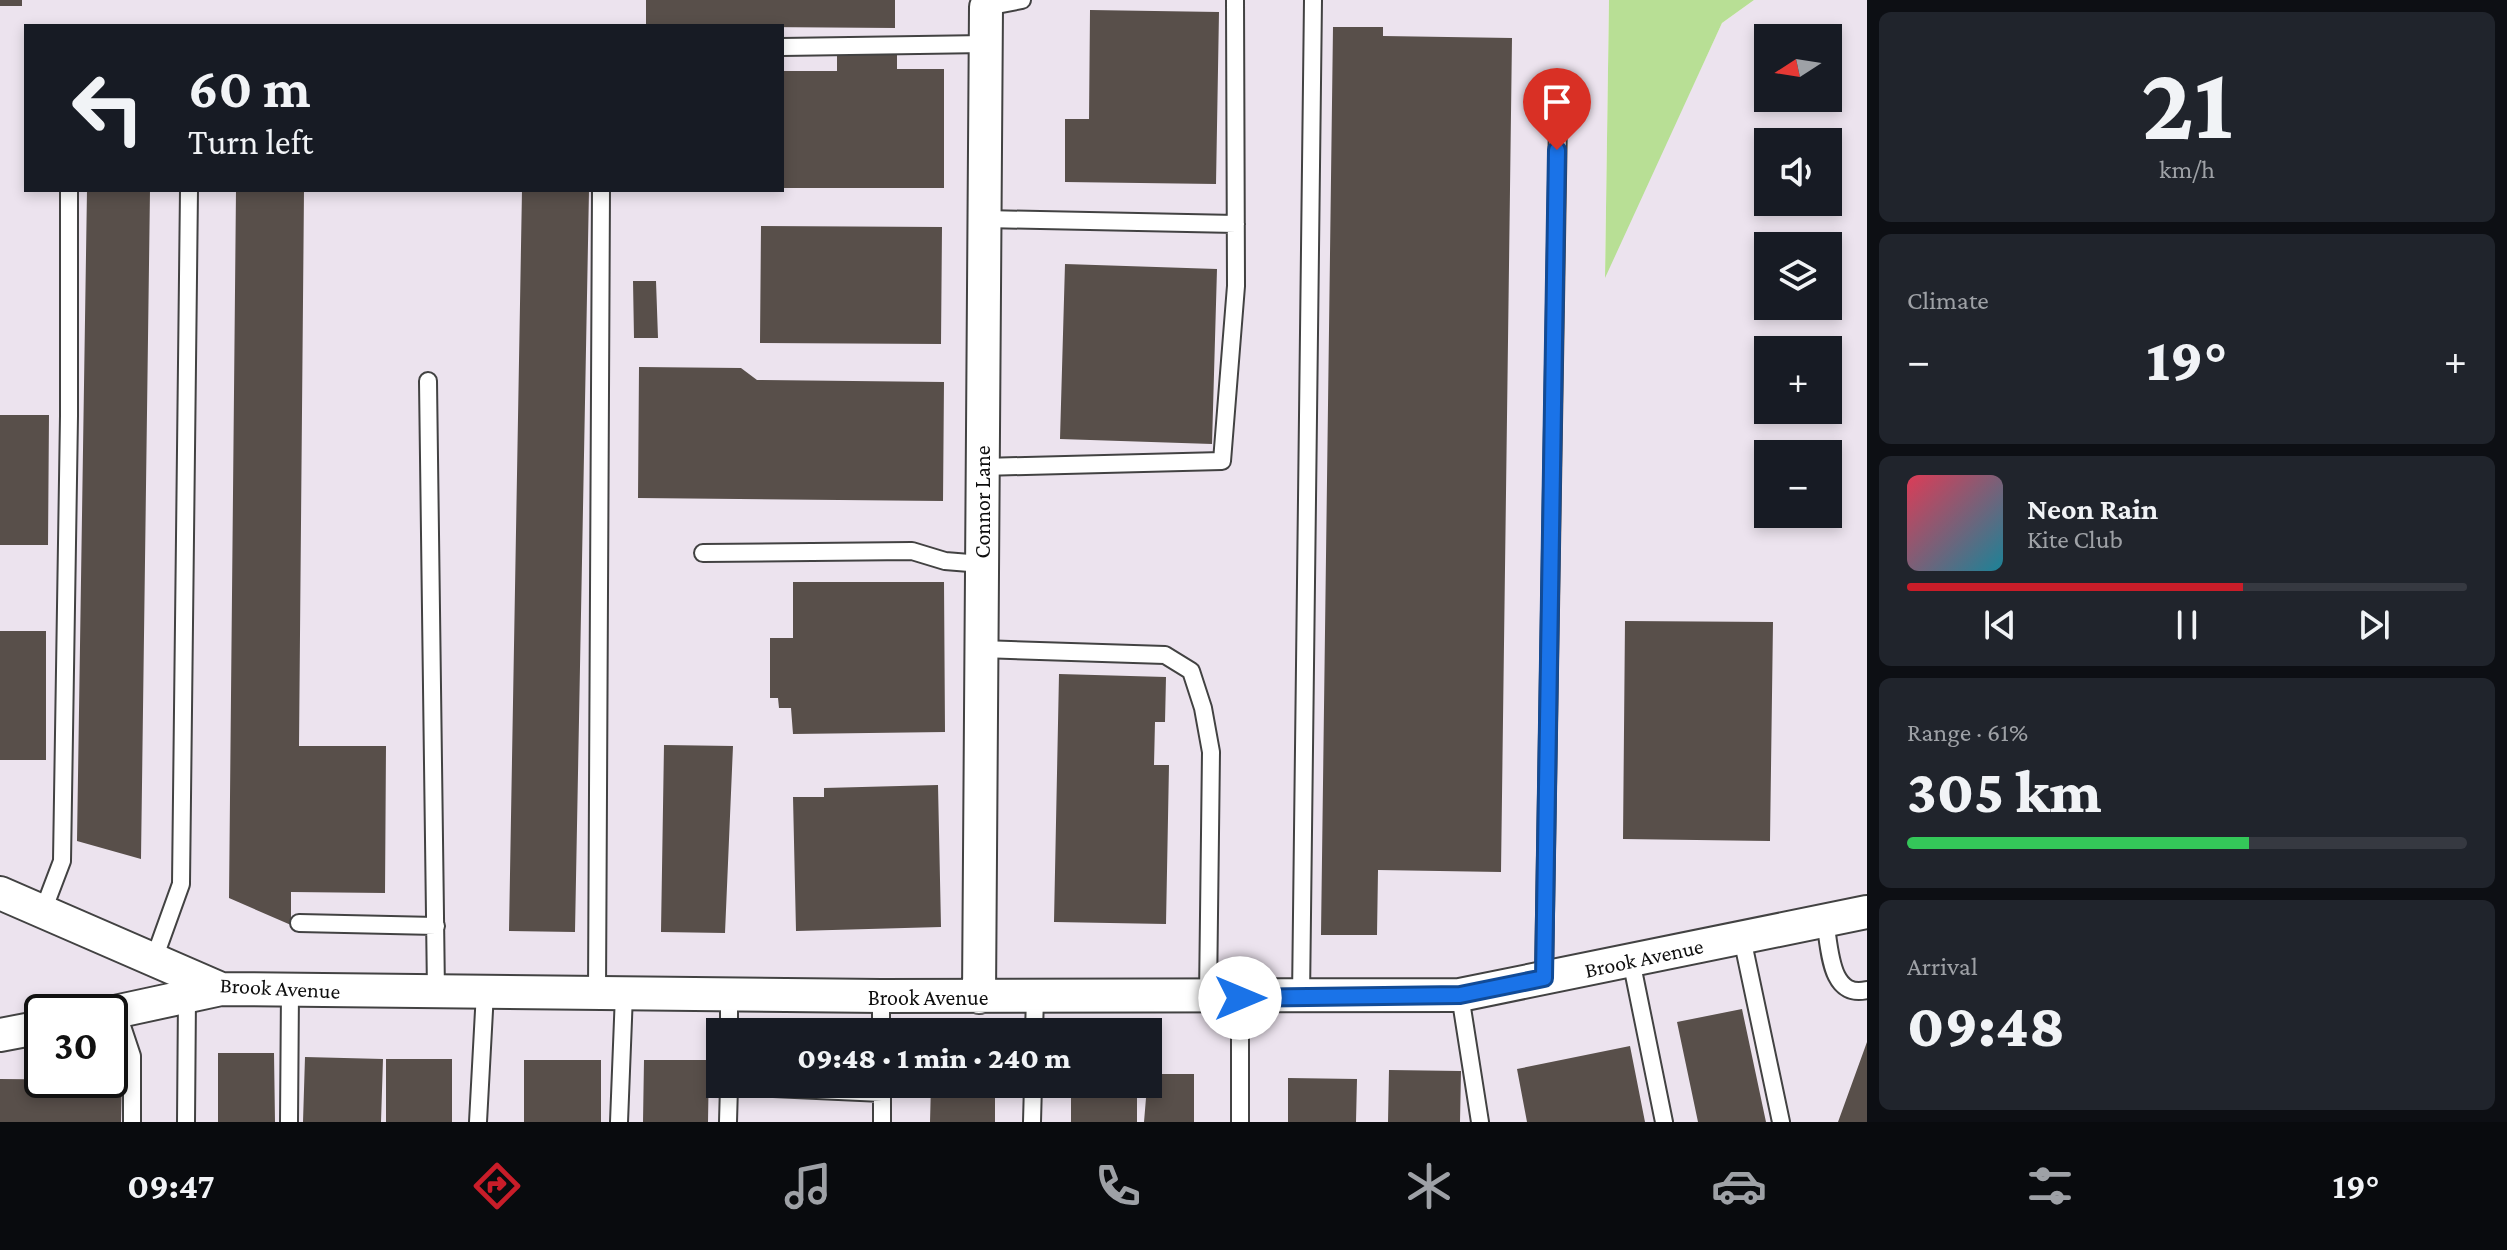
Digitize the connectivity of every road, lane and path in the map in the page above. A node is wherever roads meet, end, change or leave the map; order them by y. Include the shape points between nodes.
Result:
1 (1022, 0) edge
2 (1235, 0) edge
3 (1313, 0) edge
4 (987, 2) edge
5 (986, 44) junction
6 (784, 47) edge
7 (1558, 119) dead end
8 (69, 192) edge
9 (189, 192) edge
10 (601, 192) edge
11 (985, 219) junction
12 (1236, 224) junction
13 (428, 381) dead end
14 (983, 467) junction
15 (703, 553) dead end
16 (982, 564) junction
17 (981, 649) junction
18 (0, 893) edge
19 (43, 911) junction
20 (1867, 912) edge
21 (1825, 921) junction
22 (299, 923) dead end
23 (436, 926) junction
24 (1742, 938) junction
25 (154, 959) junction
26 (1631, 960) junction
27 (1544, 978) junction
28 (221, 989) junction
29 (290, 990) junction
30 (1867, 990) edge
31 (436, 992) junction
32 (485, 992) junction
33 (610, 994) junction
34 (729, 995) junction
35 (1460, 995) junction
36 (187, 996) junction
37 (881, 996) junction
38 (979, 997) junction
39 (1035, 997) junction
40 (1224, 997) junction
41 (1301, 998) junction
42 (128, 1009) edge
43 (729, 1018) edge
44 (881, 1018) edge
45 (1034, 1018) edge
46 (24, 1030) edge
47 (0, 1035) edge
48 (128, 1047) edge
49 (729, 1098) edge
50 (882, 1098) edge
51 (1033, 1098) edge
52 (132, 1122) edge
53 (186, 1122) edge
54 (289, 1122) edge
55 (478, 1122) edge
56 (619, 1122) edge
57 (728, 1122) edge
58 (882, 1122) edge
59 (1032, 1122) edge
60 (1240, 1122) edge
61 (1480, 1122) edge
62 (1664, 1122) edge
63 (1781, 1122) edge

1 - 4 lane
2 - 12 lane
3 - 41 lane
4 - 5 street, Connor Lane
5 - 6 lane
5 - 11 street, Connor Lane
7 - 27 lane
8 - 19 lane via 62,861
9 - 25 lane via 181,884
10 - 33 lane
11 - 12 lane
11 - 14 street, Connor Lane
12 - 14 lane via 1222,461
13 - 23 lane
14 - 16 street, Connor Lane
15 - 16 lane via 912,551
16 - 17 street, Connor Lane
17 - 38 street, Connor Lane
17 - 40 lane via 1165,655 1191,671 1211,752
18 - 19 street, Brook Avenue
19 - 25 street, Brook Avenue
20 - 21 street, Brook Avenue
21 - 24 street, Brook Avenue
21 - 30 lane via 1835,976 1844,988
22 - 23 lane
23 - 31 lane
24 - 26 street, Brook Avenue
24 - 63 lane
25 - 28 street, Brook Avenue
26 - 27 street, Brook Avenue
26 - 62 lane
27 - 35 street, Brook Avenue
28 - 29 street, Brook Avenue
28 - 36 street
29 - 31 street, Brook Avenue
29 - 54 lane
31 - 32 street, Brook Avenue
32 - 33 street, Brook Avenue
32 - 55 lane
33 - 34 street, Brook Avenue
33 - 56 lane
34 - 37 street, Brook Avenue
34 - 43 lane
35 - 41 street, Brook Avenue
35 - 61 lane
36 - 42 street
36 - 53 lane
37 - 38 street, Brook Avenue
37 - 44 lane
38 - 39 street, Brook Avenue
39 - 40 street, Brook Avenue
39 - 45 lane
40 - 41 street, Brook Avenue
40 - 60 lane
46 - 47 street
48 - 52 lane
49 - 57 lane
50 - 58 lane
51 - 59 lane

